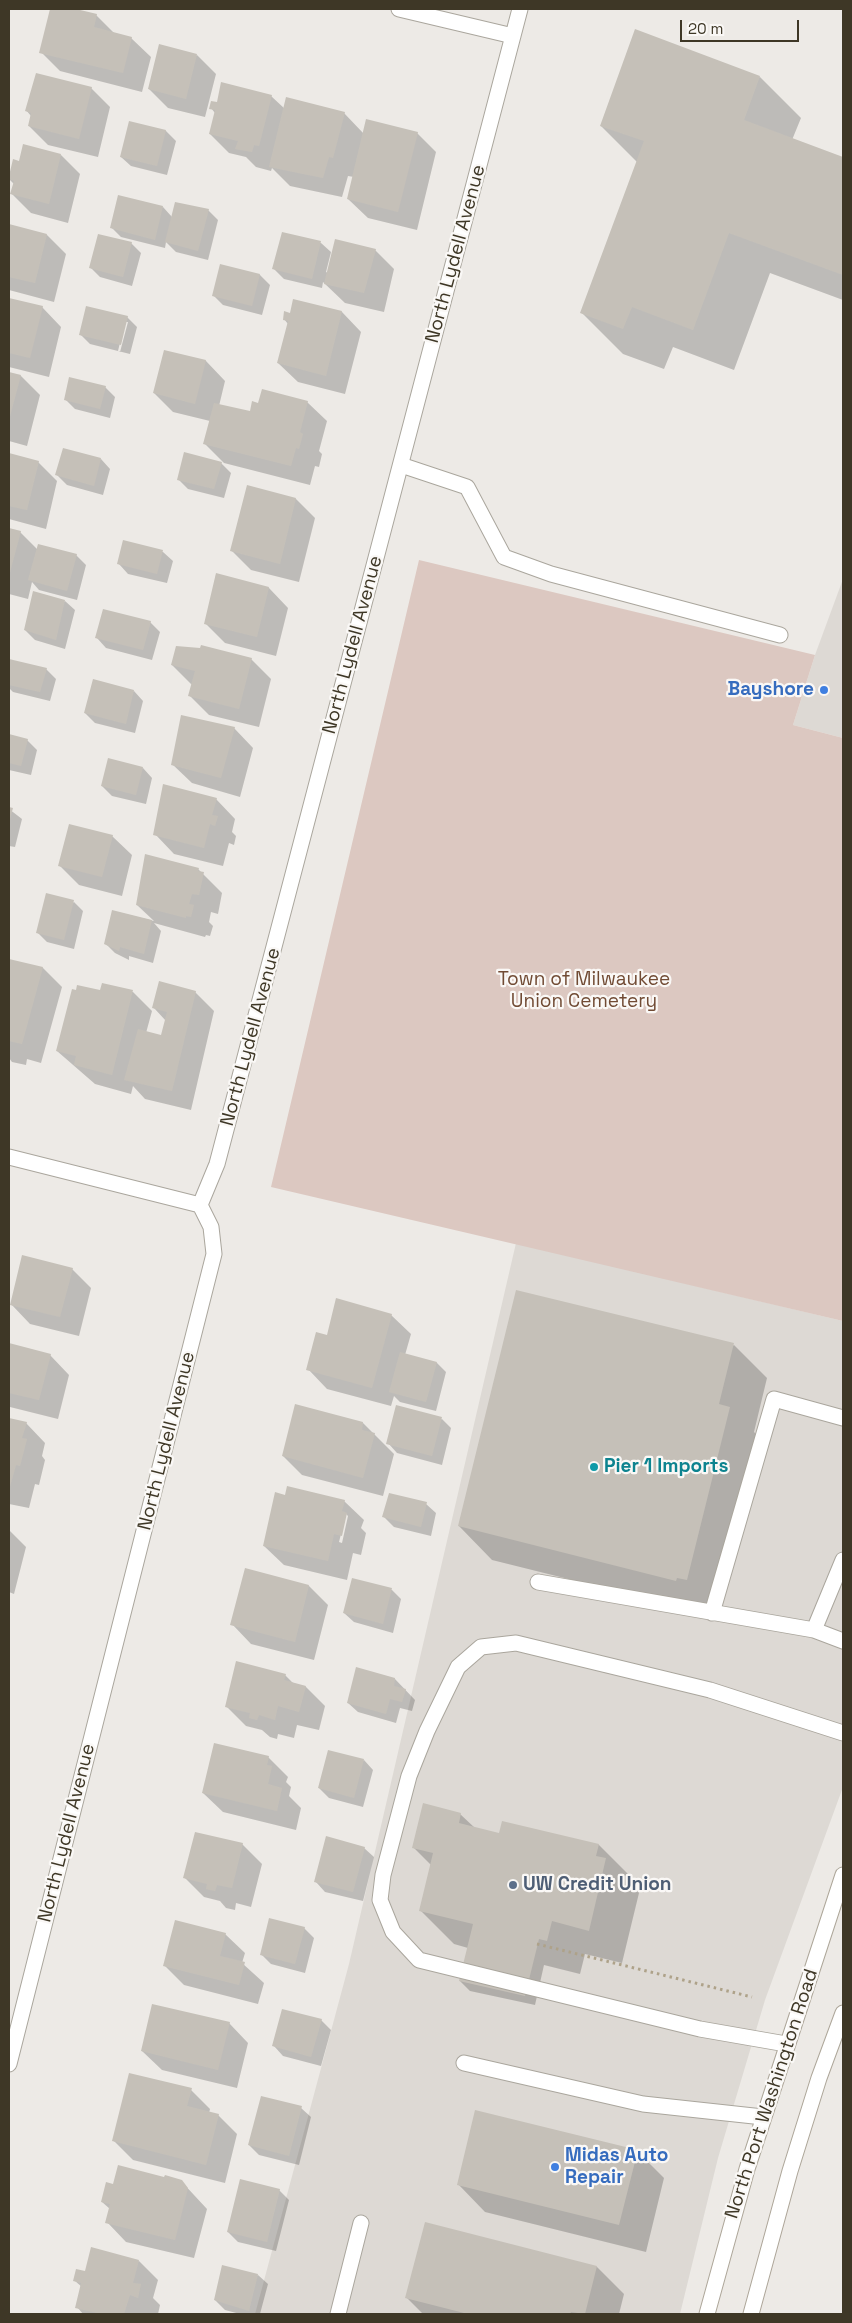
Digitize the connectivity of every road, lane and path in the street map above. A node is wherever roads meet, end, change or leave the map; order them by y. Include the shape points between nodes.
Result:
1 (399, 9) edge
2 (520, 9) edge
3 (513, 36) junction
4 (401, 465) junction
5 (780, 635) dead end
6 (9, 1157) edge
7 (200, 1205) junction
8 (843, 1418) edge
9 (843, 1560) edge
10 (538, 1582) dead end
11 (712, 1613) junction
12 (814, 1630) junction
13 (843, 1641) edge
14 (843, 1733) edge
15 (843, 1875) edge
16 (537, 1944) dead end
17 (752, 1997) dead end
18 (843, 2013) edge
19 (786, 2044) junction
20 (464, 2063) dead end
21 (9, 2064) edge
22 (763, 2117) junction
23 (361, 2223) dead end
24 (338, 2314) edge
25 (707, 2314) edge
26 (751, 2314) edge

1 - 3 street
2 - 3 street, North Lydell Avenue
3 - 4 street, North Lydell Avenue
4 - 5 street via 467,487 504,557 551,574
4 - 7 street, North Lydell Avenue via 217,1164
6 - 7 street
7 - 21 street, North Lydell Avenue via 211,1227 214,1254
8 - 11 street via 774,1399
9 - 12 street
10 - 11 street
11 - 12 street
12 - 13 street
14 - 19 street via 710,1690 642,1673 516,1644 481,1647 458,1667 427,1731 409,1776 383,1875 380,1900 393,1932 419,1960 700,2029
15 - 19 street, North Port Washington Road
16 - 17 path
18 - 26 street via 793,2161
19 - 22 street, North Port Washington Road
20 - 22 street via 643,2104
22 - 25 street, North Port Washington Road
23 - 24 street

